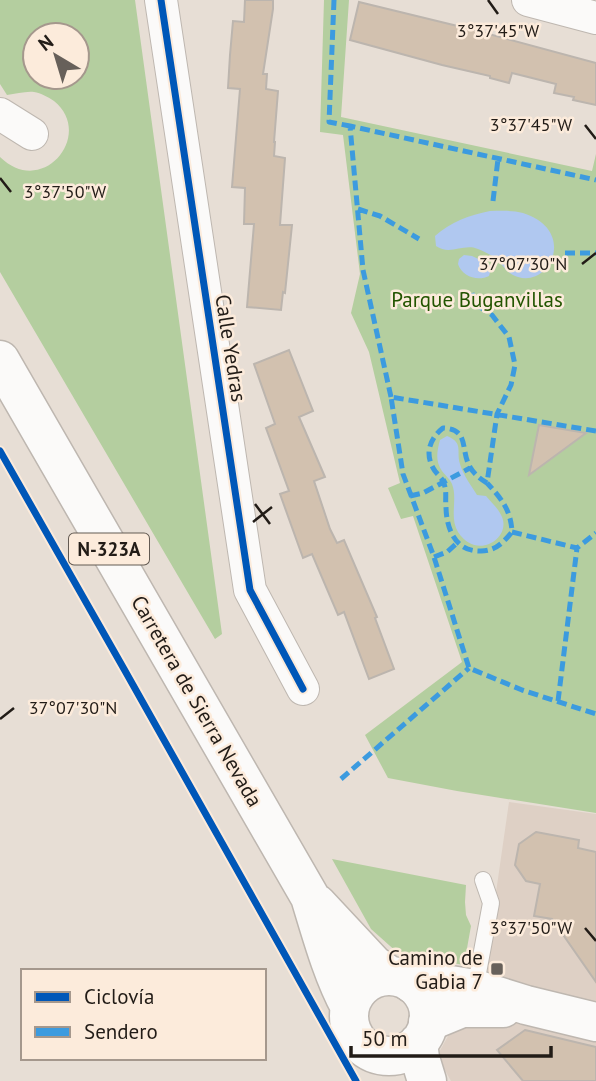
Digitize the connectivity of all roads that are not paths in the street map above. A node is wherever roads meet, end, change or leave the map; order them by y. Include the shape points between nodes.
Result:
1 (160, 0) edge
2 (528, 0) edge
3 (596, 18) edge
4 (0, 114) edge
5 (32, 134) dead end
6 (0, 360) edge
7 (303, 689) dead end
8 (483, 880) dead end
9 (310, 897) junction
10 (401, 980) junction
11 (475, 989) junction
12 (526, 1005) junction
13 (350, 1007) junction
14 (596, 1022) edge
15 (423, 1033) junction
16 (385, 1068) edge
17 (427, 1081) edge

1 - 7 street, Calle Yedras via 250,590
2 - 3 street
4 - 5 street
6 - 9 main road, Carretera de Sierra Nevada / N-323A
8 - 11 lane via 491,903
9 - 10 main road, Carretera de Sierra Nevada / N-323A via 374,965
9 - 13 main road, Carretera de Sierra Nevada / N-323A
10 - 11 main road
10 - 13 main road via 379,978 363,985
10 - 15 main road, N-323A via 421,993 427,1003
11 - 12 main road
12 - 14 main road
12 - 15 main road via 462,1008
13 - 16 main road, N-323A via 354,1036
15 - 16 main road, N-323A via 407,1052 384,1056
15 - 17 main road, N-323A via 420,1058

